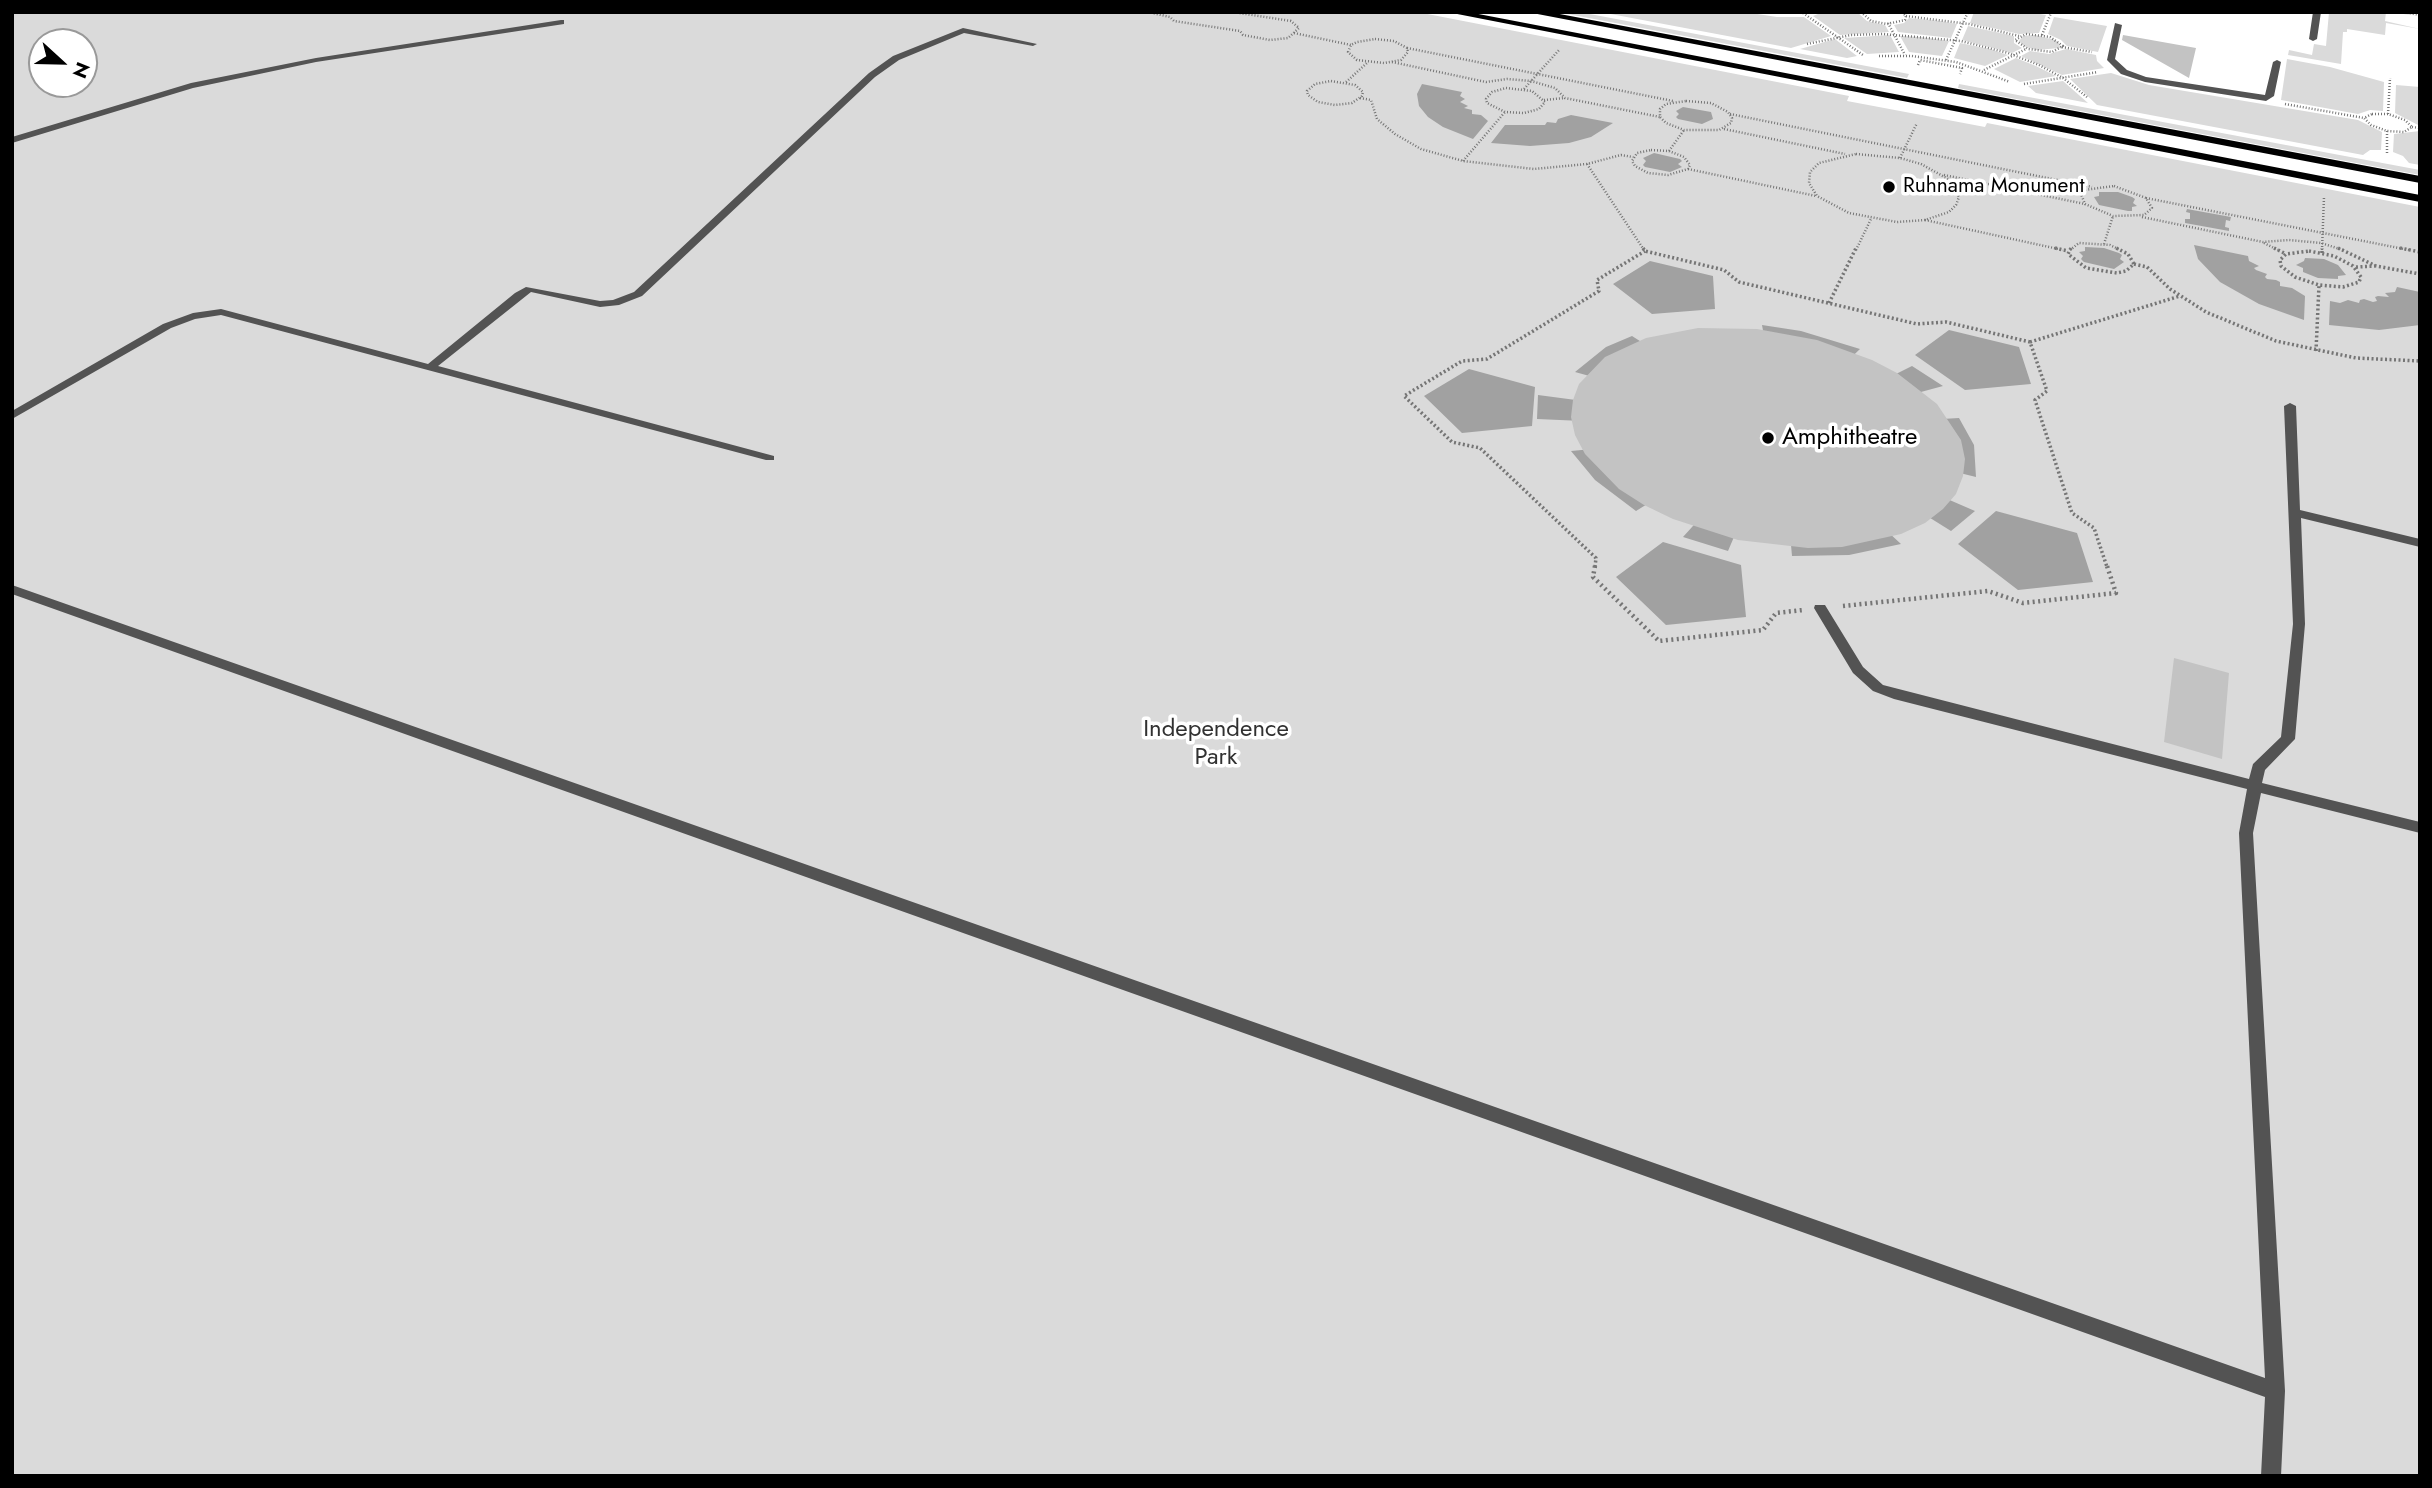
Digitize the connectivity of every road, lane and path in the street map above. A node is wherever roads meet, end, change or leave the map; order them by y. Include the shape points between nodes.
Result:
1 (1147, 12) edge
2 (1233, 12) edge
3 (1287, 12) edge
4 (1452, 12) edge
5 (1532, 12) edge
6 (1861, 12) edge
7 (1902, 12) edge
8 (1968, 12) edge
9 (2317, 12) edge
10 (2404, 12) edge
11 (1803, 13) edge
12 (2051, 13) edge
13 (2420, 15) edge
14 (1906, 16) junction
15 (1280, 19) junction
16 (561, 22) dead end
17 (1888, 23) junction
18 (1963, 23) junction
19 (2118, 25) dead end
20 (1294, 33) junction
21 (1894, 34) junction
22 (2042, 35) junction
23 (2019, 36) junction
24 (1838, 37) junction
25 (2314, 39) dead end
26 (1955, 40) junction
27 (1033, 44) dead end
28 (1351, 45) junction
29 (1562, 47) dead end
30 (2062, 47) junction
31 (1407, 48) junction
32 (1797, 48) dead end
33 (2027, 49) junction
34 (1905, 55) junction
35 (2014, 55) junction
36 (2110, 55) junction
37 (1877, 56) dead end
38 (1856, 60) dead end
39 (1946, 60) junction
40 (1368, 62) junction
41 (1392, 62) junction
42 (2277, 62) dead end
43 (2119, 69) junction
44 (1984, 70) junction
45 (1537, 74) junction
46 (2063, 78) junction
47 (2390, 78) dead end
48 (1531, 81) junction
49 (1346, 82) junction
50 (1486, 82) junction
51 (1498, 89) junction
52 (1524, 89) junction
53 (1360, 98) junction
54 (1565, 98) junction
55 (2264, 98) junction
56 (1544, 100) junction
57 (1675, 102) junction
58 (2091, 102) dead end
59 (1506, 112) junction
60 (1729, 114) junction
61 (2388, 114) junction
62 (1660, 117) junction
63 (2364, 118) junction
64 (1917, 123) dead end
65 (2412, 127) junction
66 (2420, 128) edge
67 (1723, 129) junction
68 (1684, 130) junction
69 (2387, 131) junction
70 (12, 140) edge
71 (1904, 149) junction
72 (1669, 151) junction
73 (1849, 155) junction
74 (1633, 157) junction
75 (1900, 158) junction
76 (1463, 161) junction
77 (2386, 162) dead end
78 (1587, 164) junction
79 (1688, 169) junction
80 (1941, 174) junction
81 (2420, 180) edge
82 (2092, 187) junction
83 (2324, 196) dead end
84 (1817, 197) junction
85 (2146, 198) junction
86 (2420, 199) edge
87 (2085, 204) junction
88 (2113, 216) junction
89 (2139, 216) junction
90 (1871, 219) junction
91 (1925, 220) junction
92 (2321, 233) junction
93 (2263, 242) junction
94 (2321, 243) junction
95 (2104, 244) junction
96 (1645, 251) junction
97 (2068, 251) junction
98 (2322, 253) junction
99 (2420, 253) edge
100 (2286, 254) junction
101 (2134, 264) junction
102 (2376, 266) junction
103 (2355, 268) junction
104 (2420, 274) edge
105 (2319, 285) junction
106 (2180, 295) junction
107 (1829, 303) junction
108 (2031, 342) junction
109 (2316, 351) junction
110 (2420, 361) edge
111 (430, 367) junction
112 (2290, 406) dead end
113 (12, 416) edge
114 (770, 458) dead end
115 (2296, 513) junction
116 (2420, 543) edge
117 (12, 589) edge
118 (1820, 608) junction
119 (2254, 785) junction
120 (2420, 828) edge
121 (2275, 1391) junction
122 (2271, 1476) edge

1 - 20 path via 1270,40
2 - 15 path
3 - 15 path
4 - 86 main road
5 - 81 main road
6 - 17 path via 1871,21
7 - 14 path
8 - 18 path
9 - 25 lane
10 - 13 path
11 - 24 path
12 - 22 path
14 - 17 path
14 - 18 path
15 - 20 path via 1299,28
16 - 70 lane via 316,60 191,86
17 - 21 path
18 - 23 path
18 - 26 path
19 - 36 lane
20 - 28 path
21 - 24 path
21 - 26 path
21 - 34 path
22 - 23 path
22 - 30 path
23 - 33 path via 2015,40
24 - 32 path
24 - 38 path via 1867,57
26 - 35 path
26 - 39 path
27 - 111 lane via 957,31 890,62 638,294 600,304 530,289
28 - 31 path via 1385,39
28 - 40 path via 1351,56
29 - 45 path
30 - 33 path via 2052,52
30 - 36 path
31 - 41 path via 1406,56
31 - 45 path
33 - 35 path
34 - 37 path
34 - 39 path
35 - 44 path
35 - 46 path
36 - 43 lane
39 - 44 path
40 - 41 path
40 - 49 path
41 - 50 path
42 - 55 lane via 2270,96
43 - 46 path
43 - 55 lane via 2145,79
44 - 46 path via 2016,85
45 - 48 path
45 - 57 path
46 - 58 path
47 - 61 path
48 - 50 path
48 - 52 path
48 - 54 path via 1555,88
49 - 53 path via 1363,92
49 - 53 path via 1315,84 1308,95 1335,105
50 - 51 path
51 - 52 path
51 - 59 path via 1486,99
52 - 56 path
53 - 76 path via 1371,100 1377,119 1395,134 1421,149
54 - 56 path
54 - 62 path
55 - 63 path
56 - 59 path via 1543,106 1532,112
57 - 60 path via 1711,103
57 - 62 path via 1660,108
59 - 76 path
60 - 67 path via 1731,123
60 - 71 path
61 - 63 path
61 - 65 path
62 - 68 path
63 - 69 path
64 - 71 path
65 - 66 path
65 - 69 path via 2404,132
67 - 68 path
67 - 73 path
68 - 72 path
69 - 77 path
71 - 75 path
71 - 82 path
72 - 74 path via 1643,151
72 - 79 path via 1688,161
73 - 75 path
73 - 84 path via 1819,163 1810,172 1809,183
74 - 78 path via 1621,155
74 - 79 path via 1635,166 1648,173 1677,175
75 - 80 path
76 - 78 path via 1534,169
78 - 96 path
79 - 84 path
80 - 87 path
80 - 91 path via 1959,197 1949,212
82 - 85 path via 2114,186
82 - 87 path via 2081,194
83 - 92 path
84 - 90 path
85 - 89 path via 2152,208
85 - 92 path
87 - 88 path
88 - 89 path
88 - 95 path
89 - 93 path
90 - 91 path
90 - 107 path
91 - 97 path
92 - 94 path
92 - 99 path
93 - 94 path
93 - 100 path
94 - 98 path
94 - 102 path
95 - 97 path via 2078,243
95 - 101 path via 2128,254
96 - 107 path via 1724,270 1739,282
96 - 118 path via 1597,280 1599,291 1487,359 1462,361 1404,396 1452,442 1480,448 1596,558 1593,577 1659,641 1763,630 1776,613
97 - 101 path via 2077,264 2096,271 2117,273
98 - 100 path
98 - 103 path
100 - 105 path via 2280,260 2287,272
101 - 106 path via 2147,267
102 - 103 path
102 - 104 path
103 - 105 path via 2359,282
105 - 109 path
106 - 108 path
106 - 109 path via 2239,328
107 - 108 path via 1917,324 1946,322
108 - 118 path via 2047,391 2035,400 2072,513 2094,528 2116,593 2022,603 1988,591
109 - 110 path
111 - 113 lane via 233,314 207,313 167,326
111 - 114 lane
112 - 115 lane
115 - 116 lane
115 - 119 lane via 2298,641 2288,739 2258,768
117 - 121 lane
118 - 119 lane via 1858,670 1878,688
119 - 120 lane
119 - 121 lane via 2246,833
121 - 122 lane

